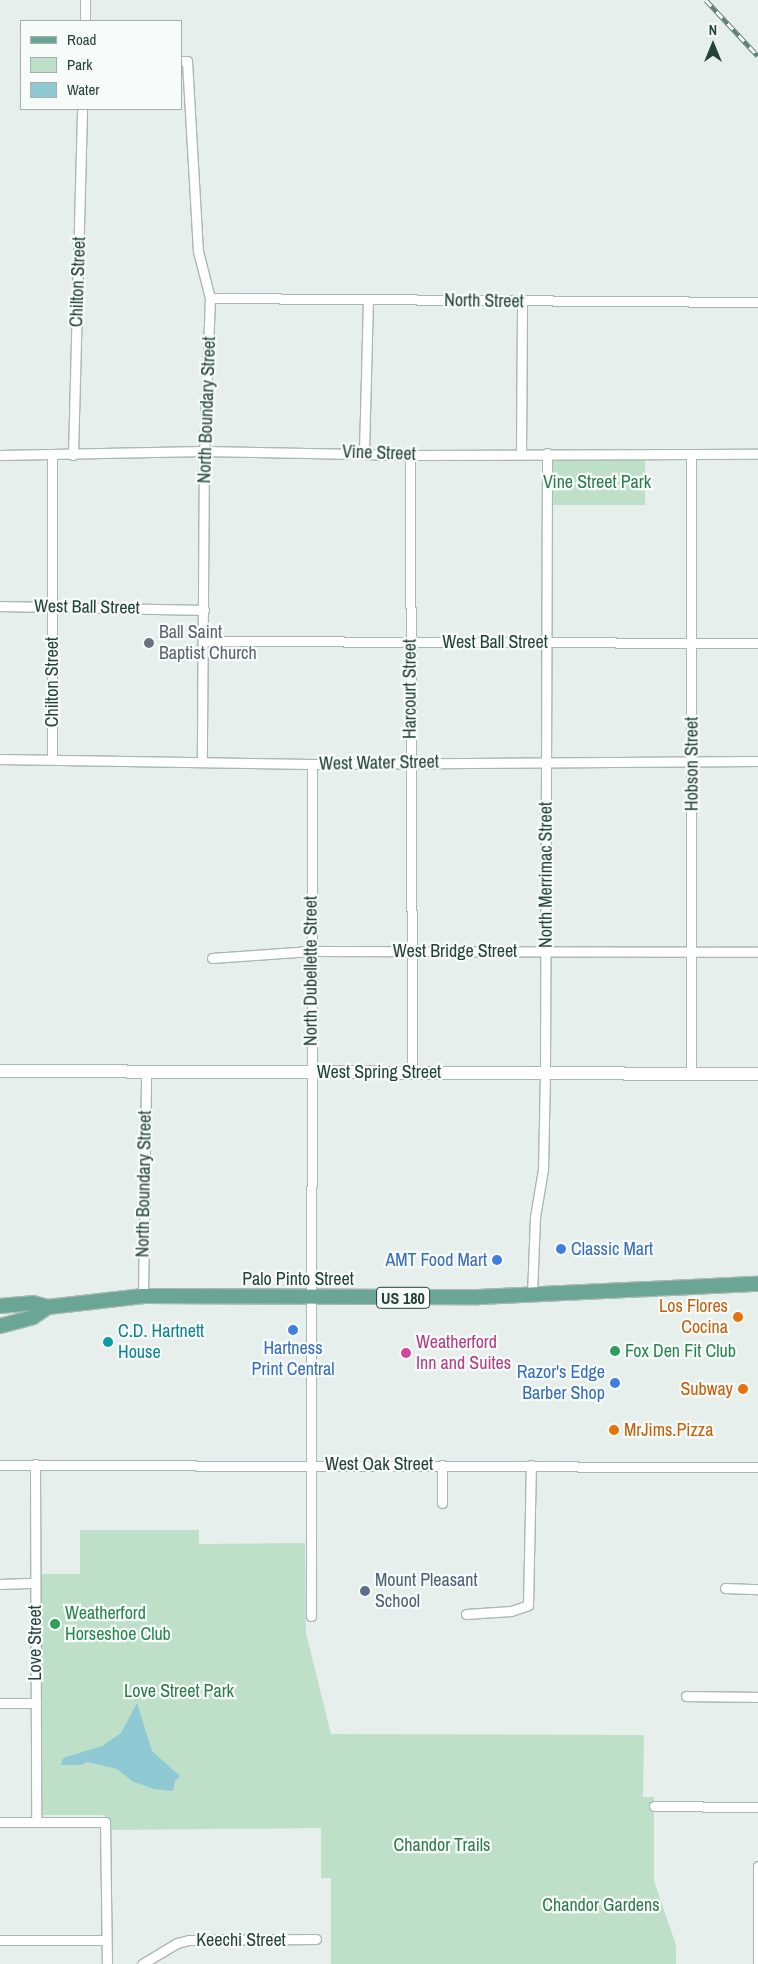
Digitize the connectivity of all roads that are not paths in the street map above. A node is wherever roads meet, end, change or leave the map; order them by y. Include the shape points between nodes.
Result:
1 (85, 0) edge
2 (85, 20) edge
3 (184, 61) edge
4 (82, 110) edge
5 (210, 298) junction
6 (368, 300) junction
7 (522, 302) junction
8 (758, 302) edge
9 (204, 451) junction
10 (364, 452) junction
11 (521, 453) junction
12 (547, 454) junction
13 (691, 454) junction
14 (758, 454) edge
15 (0, 455) edge
16 (52, 455) junction
17 (73, 455) junction
18 (410, 455) junction
19 (0, 606) edge
20 (52, 606) junction
21 (204, 610) junction
22 (203, 642) junction
23 (410, 642) junction
24 (546, 643) junction
25 (691, 643) junction
26 (758, 643) edge
27 (0, 759) edge
28 (52, 759) junction
29 (692, 760) junction
30 (758, 760) edge
31 (202, 761) junction
32 (410, 762) junction
33 (546, 762) junction
34 (312, 764) junction
35 (310, 951) junction
36 (411, 951) junction
37 (546, 951) junction
38 (691, 952) junction
39 (758, 952) edge
40 (212, 958) dead end
41 (0, 1071) edge
42 (146, 1072) junction
43 (312, 1072) junction
44 (412, 1072) junction
45 (545, 1072) junction
46 (691, 1074) junction
47 (758, 1074) edge
48 (758, 1284) edge
49 (532, 1295) junction
50 (143, 1296) junction
51 (309, 1298) junction
52 (4, 1315) edge
53 (35, 1464) junction
54 (310, 1464) junction
55 (0, 1465) edge
56 (442, 1465) junction
57 (531, 1465) junction
58 (758, 1468) edge
59 (442, 1503) dead end
60 (35, 1583) junction
61 (0, 1584) edge
62 (725, 1588) dead end
63 (758, 1588) edge
64 (466, 1614) dead end
65 (311, 1616) dead end
66 (686, 1696) dead end
67 (758, 1697) edge
68 (0, 1704) edge
69 (36, 1704) junction
70 (654, 1806) dead end
71 (758, 1807) edge
72 (0, 1822) edge
73 (36, 1822) junction
74 (758, 1866) edge
75 (758, 1926) edge
76 (316, 1939) dead end
77 (0, 1940) edge
78 (106, 1940) junction
79 (107, 1964) edge
80 (142, 1964) edge
81 (758, 1964) edge

1 - 2 street
3 - 5 street, North Boundary Street via 198,251
4 - 17 street, Chilton Street
5 - 6 street, North Street
5 - 9 street, North Boundary Street
6 - 7 street, North Street
6 - 10 street
7 - 8 street, North Street
7 - 11 street
9 - 10 street, Vine Street
9 - 17 street, Vine Street
9 - 21 street, North Boundary Street
10 - 18 street, Vine Street
11 - 12 street, Vine Street
11 - 18 street, Vine Street
12 - 13 street, Vine Street
12 - 24 street, North Merrimac Street
13 - 14 street, Vine Street
13 - 25 street, Hobson Street
15 - 16 street, Vine Street
16 - 17 street, Vine Street
16 - 20 street, Chilton Street
18 - 23 street, Harcourt Street
19 - 20 street, West Ball Street
20 - 21 street, West Ball Street
20 - 28 street, Chilton Street
21 - 22 street, North Boundary Street
22 - 23 street, West Ball Street
22 - 31 street, North Boundary Street
23 - 24 street, West Ball Street
23 - 32 street, Harcourt Street
24 - 25 street, West Ball Street
24 - 33 street, North Merrimac Street
25 - 26 street, West Ball Street
25 - 29 street, Hobson Street
27 - 28 street, West Water Street
28 - 31 street, West Water Street
29 - 30 street, West Water Street
29 - 33 street, West Water Street
29 - 38 street, Hobson Street
31 - 34 street, West Water Street
32 - 33 street, West Water Street
32 - 34 street, West Water Street
32 - 36 street, Harcourt Street
33 - 37 street, North Merrimac Street
34 - 35 street, North Dubellette Street
35 - 36 street, West Bridge Street
35 - 40 street, West Bridge Street
35 - 43 street, North Dubellette Street
36 - 37 street, West Bridge Street
36 - 44 street, Harcourt Street
37 - 38 street, West Bridge Street
37 - 45 street, North Merrimac Street
38 - 39 street, West Bridge Street
38 - 46 street, Hobson Street
41 - 42 street, West Spring Street
42 - 43 street, West Spring Street
42 - 50 street, North Boundary Street
43 - 44 street, West Spring Street
43 - 51 street, North Dubellette Street
44 - 45 street, West Spring Street
45 - 46 street, West Spring Street
45 - 49 street, North Merrimac Street via 543,1169 534,1217
46 - 47 street, West Spring Street
48 - 49 main road, Palo Pinto Street / US 180
49 - 51 main road, Palo Pinto Street / US 180
50 - 51 main road, Palo Pinto Street / US 180
50 - 52 main road, Palo Pinto Street / US 180 via 48,1307 33,1302
51 - 54 street, North Dubellette Street
53 - 54 street, West Oak Street
53 - 55 street, West Oak Street
53 - 60 street, Love Street
54 - 56 street, West Oak Street
54 - 65 street, North Dubellette Street
56 - 57 street, West Oak Street
56 - 59 street
57 - 58 street, West Oak Street
57 - 64 street via 528,1606 511,1611
60 - 61 street
60 - 69 street, Love Street
62 - 63 street
66 - 67 street
68 - 69 street
69 - 73 street, Love Street
70 - 71 street
72 - 73 street
73 - 78 street via 105,1822
74 - 75 street
75 - 81 street
76 - 80 street, Keechi Street via 189,1940 177,1942
77 - 78 street
78 - 79 street

